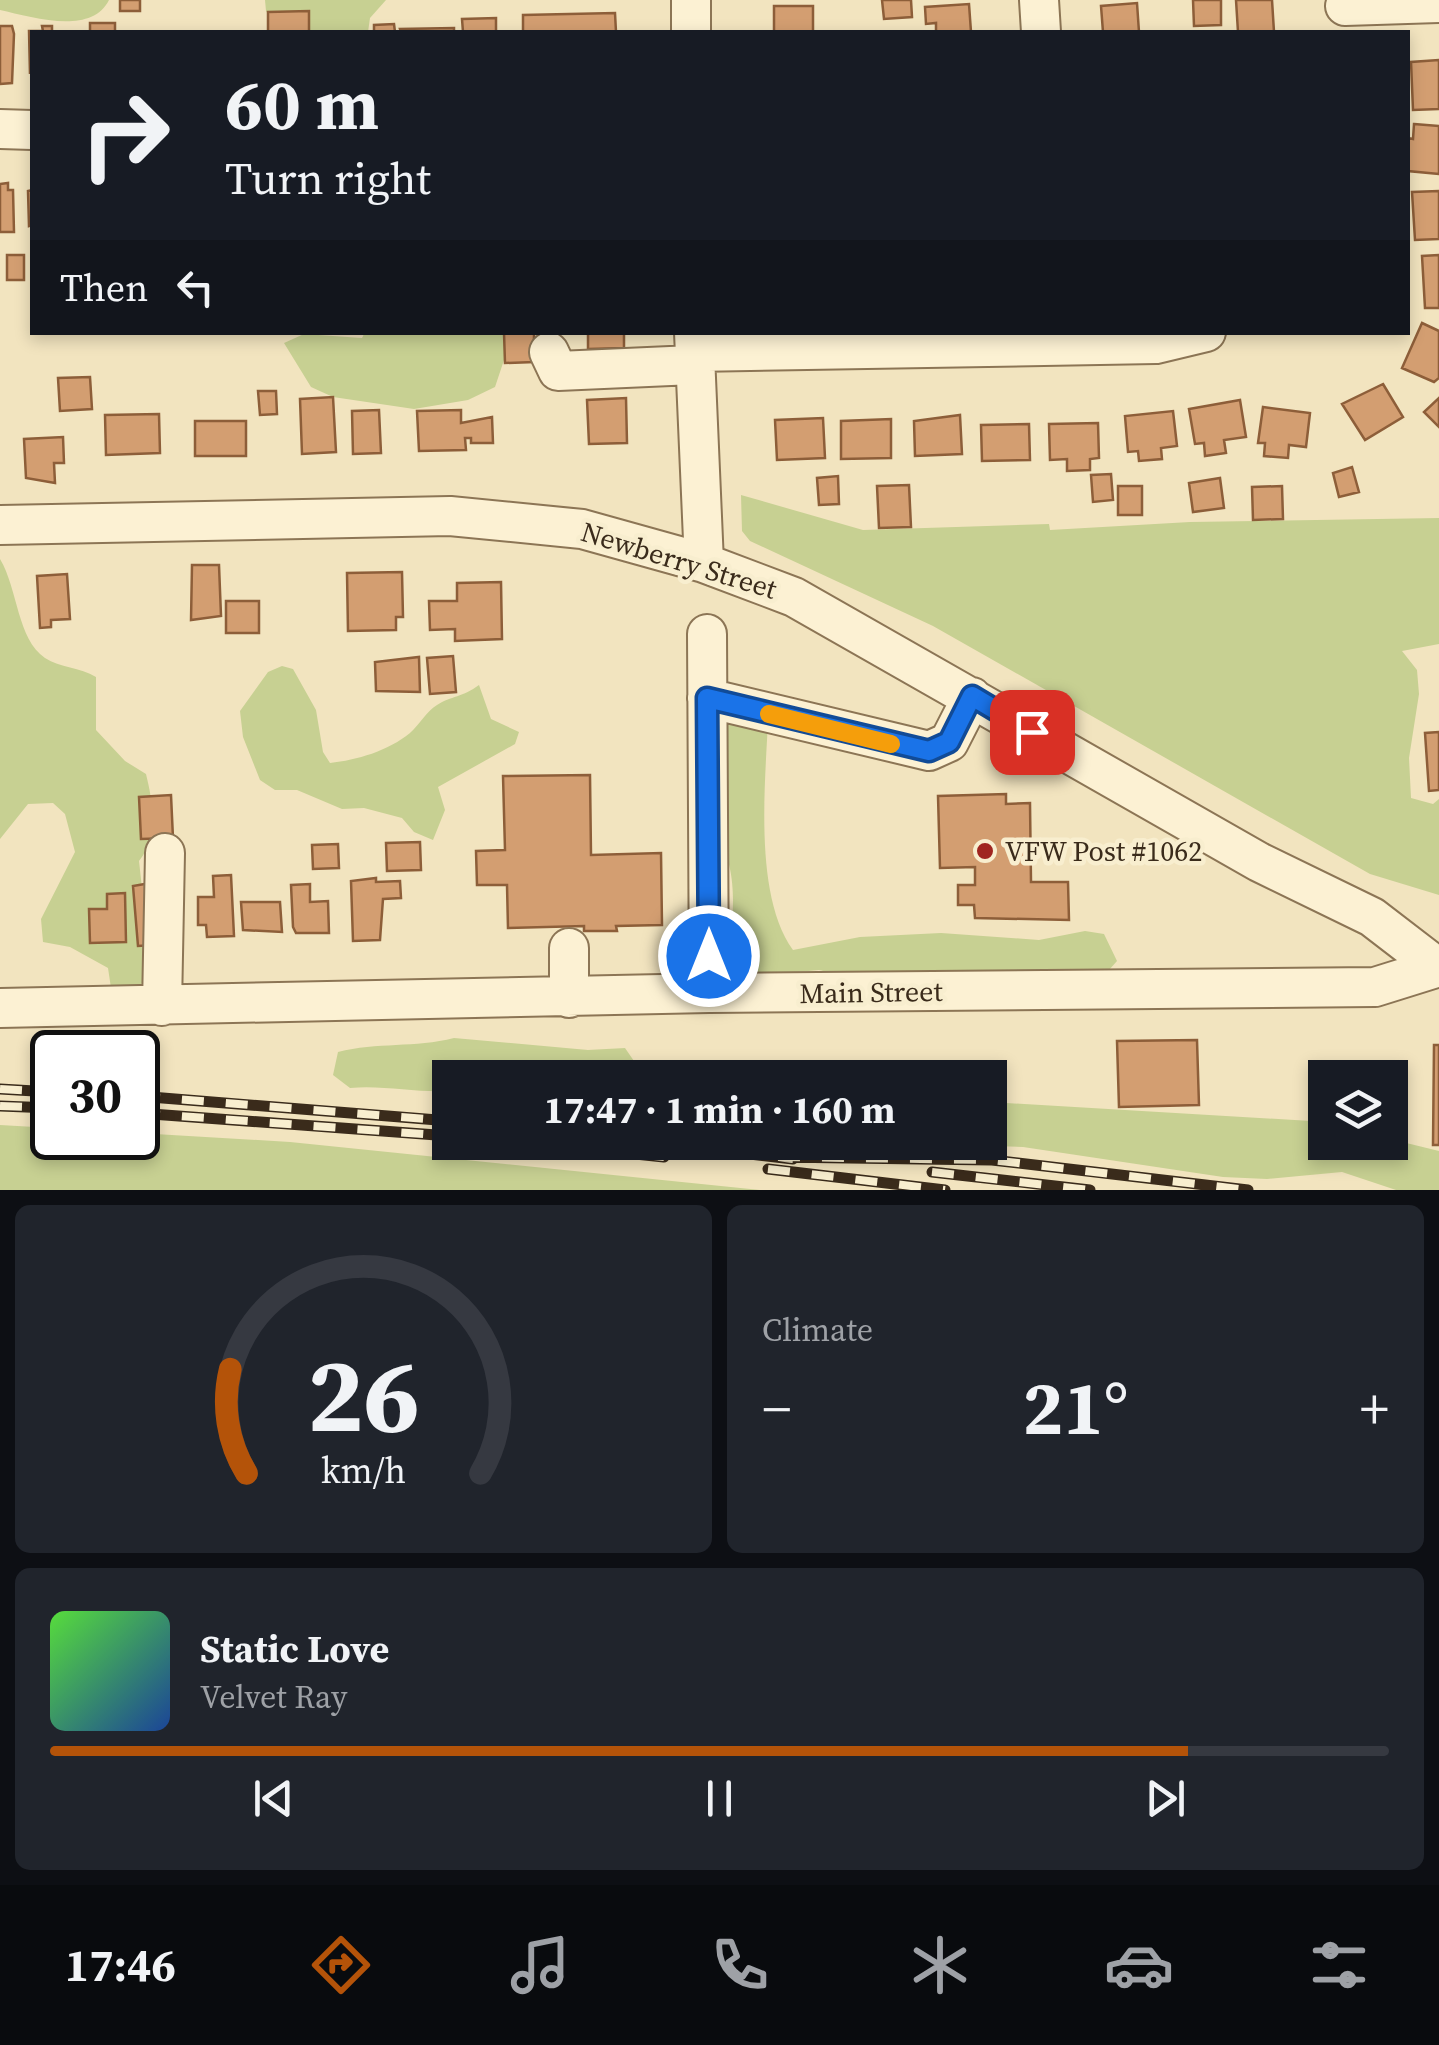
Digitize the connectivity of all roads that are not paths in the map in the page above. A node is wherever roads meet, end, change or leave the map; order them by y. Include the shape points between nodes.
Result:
1 (691, 0) edge
2 (1039, 0) edge
3 (1439, 4) edge
4 (1345, 13) edge
5 (691, 30) edge
6 (1041, 30) edge
7 (0, 129) edge
8 (30, 130) edge
9 (1194, 335) edge
10 (1056, 338) edge
11 (694, 350) edge
12 (549, 352) dead end
13 (0, 524) edge
14 (704, 563) junction
15 (707, 634) dead end
16 (972, 696) junction
17 (707, 698) junction
18 (165, 854) dead end
19 (569, 948) dead end
20 (1438, 967) edge
21 (710, 992) junction
22 (569, 998) junction
23 (162, 1006) junction
24 (0, 1008) edge

1 - 5 street
2 - 6 street
3 - 4 street
7 - 8 street
9 - 10 street via 1156,344
10 - 11 street via 965,350
11 - 12 street via 558,371
11 - 14 street
13 - 14 street, Newberry Street via 450,516 582,528
14 - 16 street, Newberry Street via 794,597
15 - 17 street
16 - 17 street via 949,742 929,751
16 - 20 street, Newberry Street via 1258,862 1372,917
17 - 21 street
18 - 23 street
19 - 22 street
20 - 21 street, Main Street via 1375,987
21 - 22 street, Main Street
22 - 23 street, Main Street
23 - 24 street, Main Street

